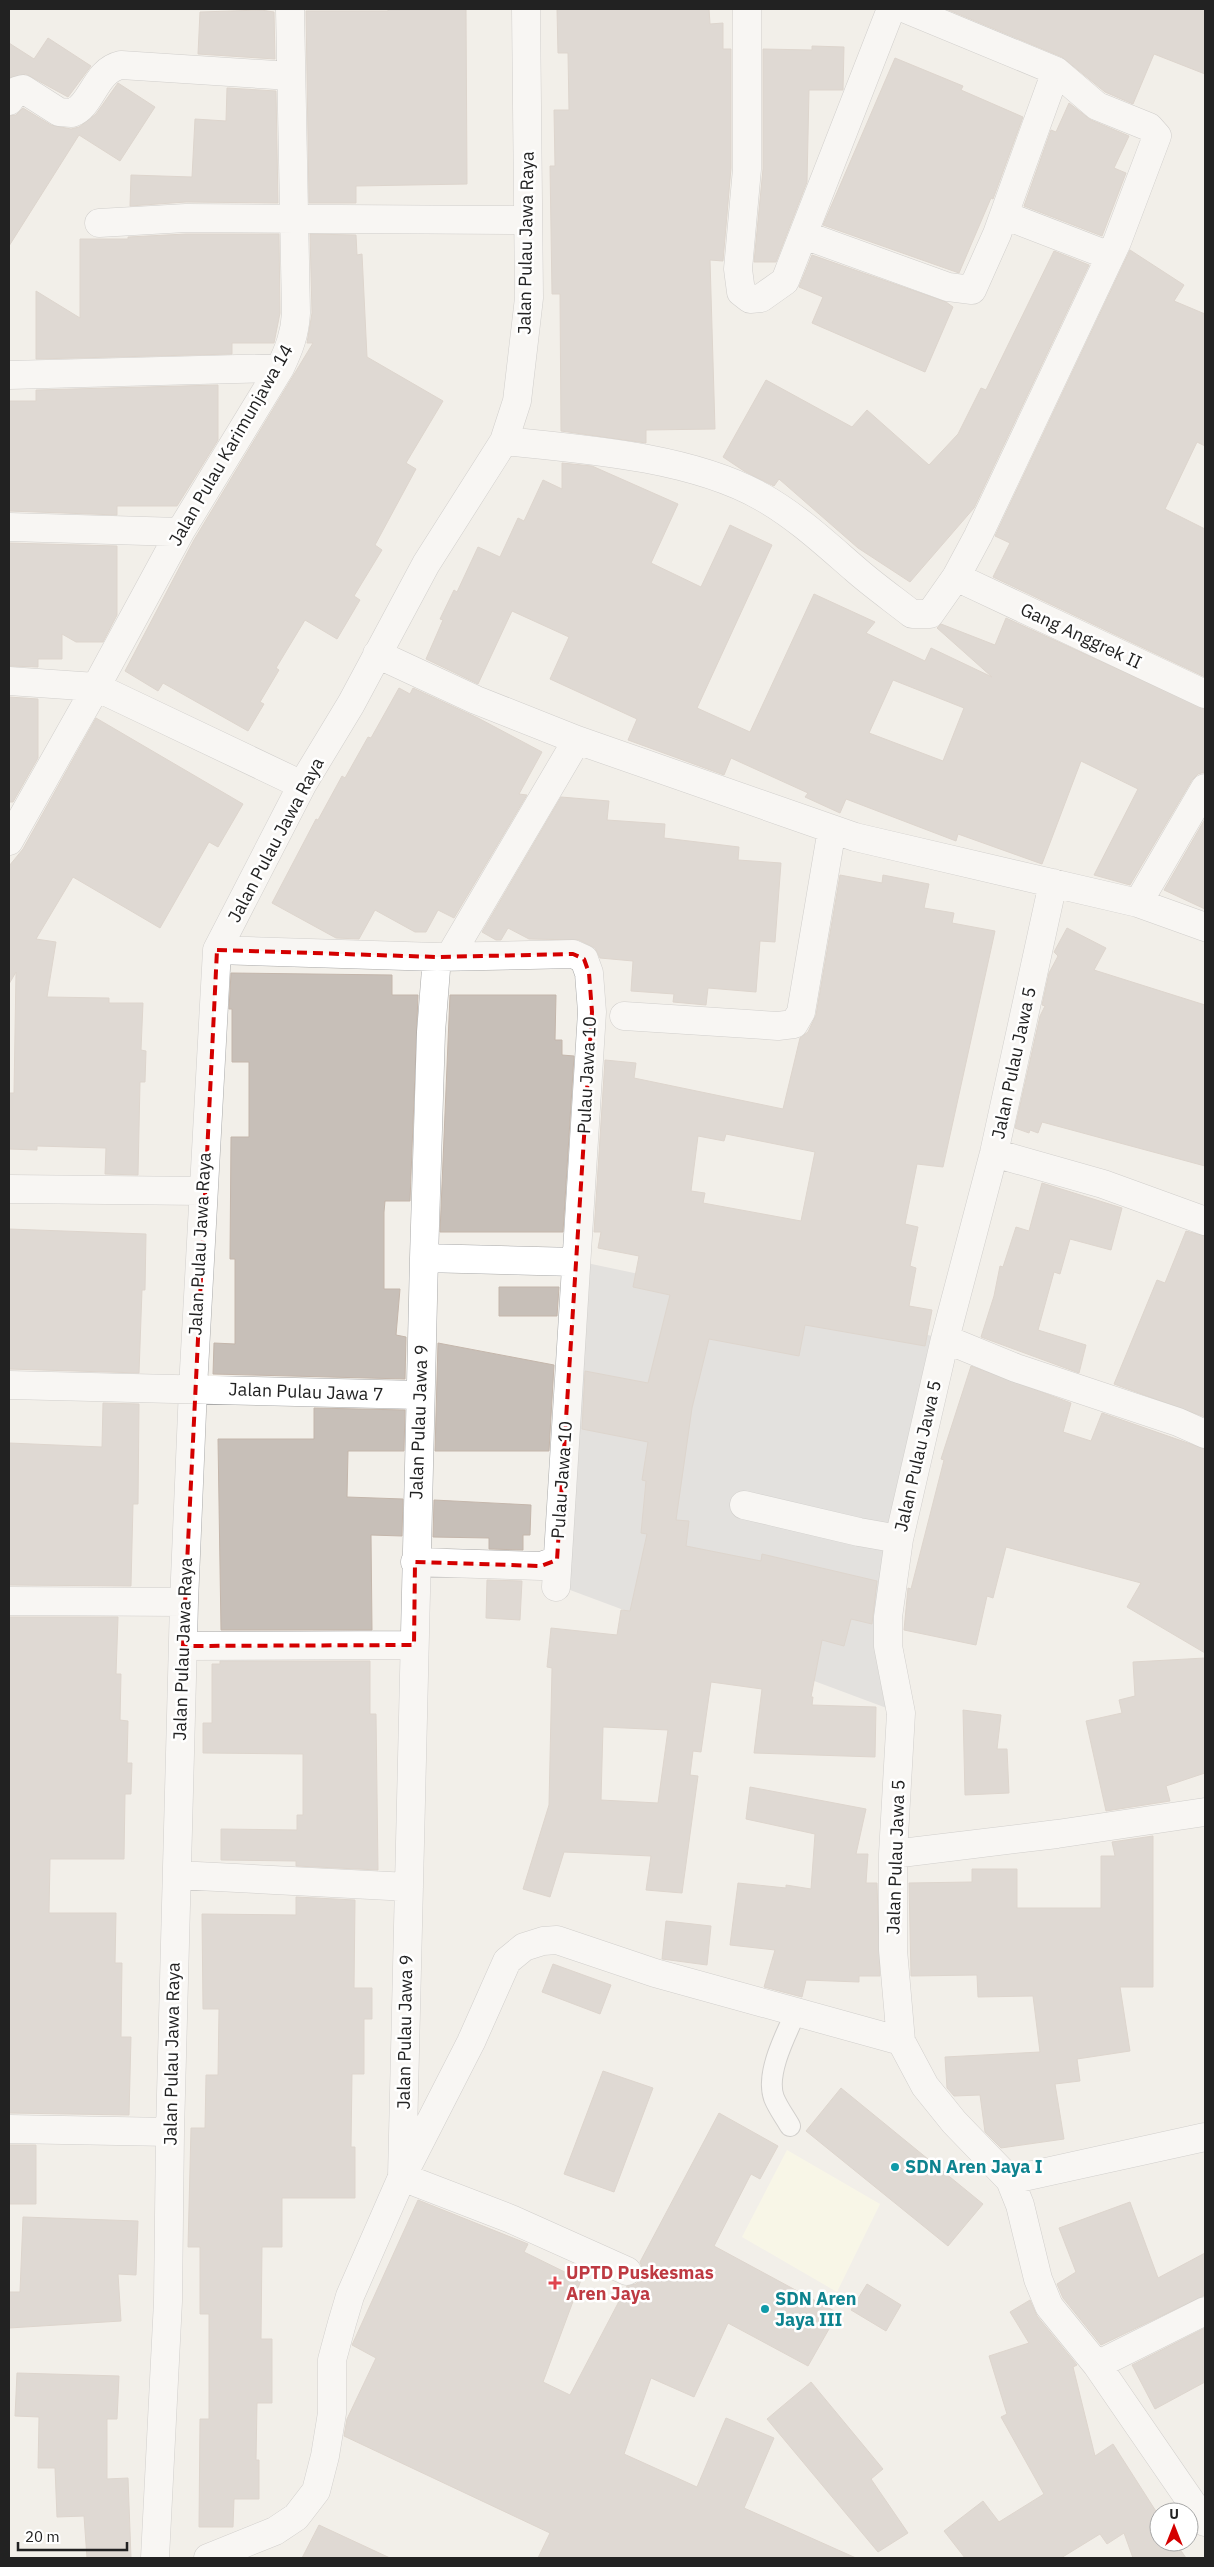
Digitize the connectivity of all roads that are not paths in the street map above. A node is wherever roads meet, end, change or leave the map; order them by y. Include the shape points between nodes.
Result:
1 (290, 9) edge
2 (526, 9) edge
3 (747, 9) edge
4 (891, 9) edge
5 (906, 9) edge
6 (1056, 72) junction
7 (291, 76) junction
8 (9, 101) edge
9 (1004, 215) junction
10 (293, 220) junction
11 (527, 220) junction
12 (99, 223) dead end
13 (804, 235) junction
14 (1110, 256) junction
15 (280, 368) junction
16 (9, 374) edge
17 (504, 441) junction
18 (9, 527) edge
19 (180, 532) junction
20 (956, 577) junction
21 (377, 654) junction
22 (9, 681) edge
23 (96, 687) junction
24 (1205, 694) edge
25 (577, 740) junction
26 (302, 785) junction
27 (1205, 788) edge
28 (832, 828) junction
29 (9, 841) edge
30 (1053, 882) junction
31 (1138, 903) junction
32 (1205, 927) edge
33 (217, 950) junction
34 (443, 956) junction
35 (624, 1016) dead end
36 (994, 1153) junction
37 (9, 1189) edge
38 (203, 1192) junction
39 (1205, 1221) edge
40 (424, 1258) junction
41 (576, 1262) junction
42 (945, 1339) junction
43 (9, 1386) edge
44 (192, 1388) junction
45 (420, 1395) junction
46 (1205, 1434) edge
47 (744, 1505) dead end
48 (899, 1539) junction
49 (415, 1562) junction
50 (9, 1601) edge
51 (184, 1602) junction
52 (414, 1645) junction
53 (183, 1646) junction
54 (1205, 1812) edge
55 (893, 1854) junction
56 (177, 1875) junction
57 (409, 1887) junction
58 (796, 2012) junction
59 (902, 2041) junction
60 (790, 2126) dead end
61 (9, 2129) edge
62 (170, 2132) junction
63 (1205, 2137) edge
64 (402, 2177) junction
65 (1010, 2180) junction
66 (626, 2271) dead end
67 (1205, 2311) edge
68 (1097, 2365) junction
69 (1205, 2522) edge
70 (154, 2558) edge
71 (208, 2558) edge

1 - 7 street, Jalan Pulau Karimunjawa 14
2 - 11 street, Jalan Pulau Jawa Raya
3 - 13 street via 747,169 738,269 741,292 750,299 761,298 785,281
4 - 13 street
5 - 6 street
6 - 9 street
6 - 14 street via 1097,106 1149,127 1157,136 1128,217
7 - 8 street via 121,65 106,72 72,113 59,112 23,90 16,91
7 - 10 street, Jalan Pulau Karimunjawa 14
9 - 13 street via 969,292
9 - 14 street
10 - 11 street
10 - 12 street via 186,218
10 - 15 street, Jalan Pulau Karimunjawa 14 via 295,328
11 - 17 street, Jalan Pulau Jawa Raya via 529,298 523,362 517,401
14 - 20 street
15 - 16 street
15 - 19 street, Jalan Pulau Karimunjawa 14
17 - 20 street via 661,462 724,480 762,497 806,527 912,614 930,614
17 - 21 street, Jalan Pulau Jawa Raya via 426,564
18 - 19 street
19 - 23 street, Jalan Pulau Karimunjawa 14
20 - 24 street, Gang Anggrek II
21 - 25 street via 476,700
21 - 26 street, Jalan Pulau Jawa Raya
22 - 23 street
23 - 26 street
23 - 29 street, Jalan Pulau Karimunjawa 14
25 - 28 street
25 - 34 street
26 - 33 street, Jalan Pulau Jawa Raya
27 - 31 street
28 - 30 street via 855,837
28 - 35 street via 801,1012 794,1024 778,1026
30 - 31 street
30 - 36 street, Jalan Pulau Jawa 5
31 - 32 street
33 - 34 street, Pulau Jawa 10
33 - 38 street, Jalan Pulau Jawa Raya
34 - 40 street, Jalan Pulau Jawa 9 via 431,1032
34 - 41 street, Pulau Jawa 10 via 573,954 584,959 589,972 592,1012
36 - 39 street via 1103,1184
36 - 42 street, Jalan Pulau Jawa 5
37 - 38 street
38 - 44 street, Jalan Pulau Jawa Raya
40 - 41 street
40 - 45 street, Jalan Pulau Jawa 9
41 - 49 street, Pulau Jawa 10 via 556,1574 541,1566
42 - 46 street via 1016,1368
42 - 48 street, Jalan Pulau Jawa 5
43 - 44 street, Jalan Pulau Jawa 7
44 - 45 street, Jalan Pulau Jawa 7
44 - 51 street, Jalan Pulau Jawa Raya
45 - 49 street, Jalan Pulau Jawa 9
47 - 48 street
48 - 55 street, Jalan Pulau Jawa 5 via 888,1617 888,1646 902,1713
49 - 52 street, Jalan Pulau Jawa 9
50 - 51 street
51 - 53 street, Jalan Pulau Jawa Raya
52 - 53 street
52 - 57 street, Jalan Pulau Jawa 9
53 - 56 street, Jalan Pulau Jawa Raya
54 - 55 street
55 - 59 street, Jalan Pulau Jawa 5 via 893,1950
56 - 57 street
56 - 62 street, Jalan Pulau Jawa Raya
57 - 64 street, Jalan Pulau Jawa 9
58 - 59 street
58 - 60 lane via 778,2051 774,2070 774,2097
58 - 64 street via 655,1973 557,1940 524,1947 507,1961 471,2042
59 - 65 street via 925,2086 954,2122
61 - 62 street
62 - 70 street, Jalan Pulau Jawa Raya via 168,2301
63 - 65 street
64 - 66 street via 511,2219
64 - 71 street via 350,2296 342,2323 332,2360 332,2413 316,2491 296,2517 275,2531
65 - 68 street via 1049,2306
67 - 68 street
68 - 69 street

